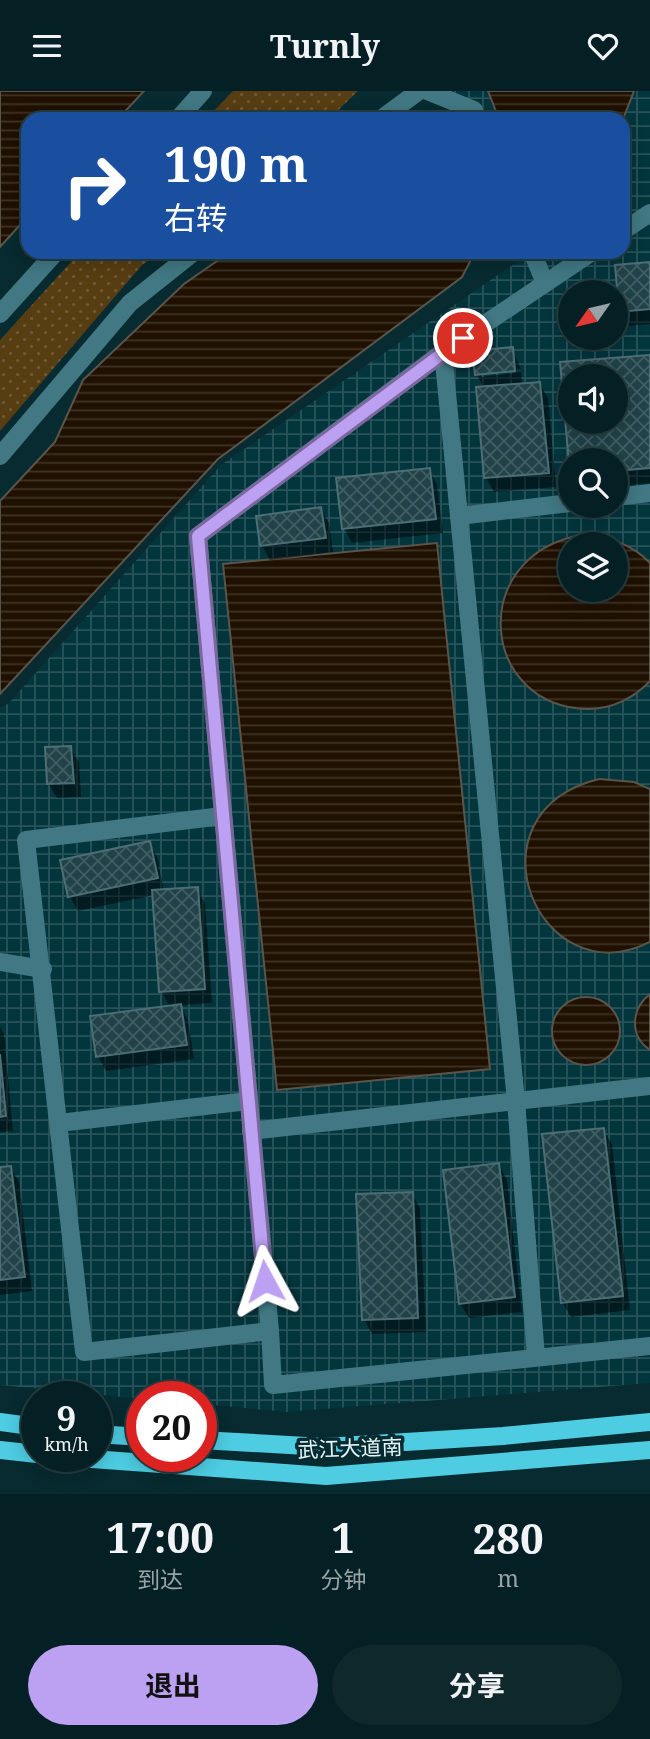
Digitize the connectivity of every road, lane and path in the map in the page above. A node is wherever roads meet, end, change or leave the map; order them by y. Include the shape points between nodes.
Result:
1 (203, 91) edge
2 (419, 91) edge
3 (427, 91) edge
4 (467, 91) edge
5 (184, 112) edge
6 (390, 112) edge
7 (469, 112) edge
8 (474, 112) edge
9 (650, 213) edge
10 (630, 226) edge
11 (51, 259) edge
12 (185, 259) edge
13 (535, 259) edge
14 (581, 259) edge
15 (545, 283) junction
16 (0, 314) edge
17 (443, 352) junction
18 (0, 456) edge
19 (650, 493) edge
20 (628, 496) edge
21 (558, 504) edge
22 (459, 516) junction
23 (222, 816) junction
24 (0, 962) edge
25 (43, 969) junction
26 (650, 1086) edge
27 (248, 1101) junction
28 (516, 1101) junction
29 (59, 1123) junction
30 (251, 1131) junction
31 (270, 1331) junction
32 (650, 1346) edge
33 (536, 1357) junction
34 (0, 1422) edge
35 (650, 1422) edge
36 (21, 1425) edge
37 (217, 1441) edge
38 (0, 1450) edge
39 (650, 1450) edge
40 (21, 1452) edge
41 (112, 1460) edge

1 - 5 street
2 - 6 street
3 - 7 street
4 - 8 street
9 - 10 street
11 - 16 street
12 - 18 street via 130,303
13 - 15 street
14 - 15 street
15 - 17 street
17 - 22 street
17 - 23 street via 198,536
19 - 20 street
21 - 22 street
22 - 28 street
23 - 25 street via 26,840
23 - 27 street
24 - 25 street
25 - 29 street
26 - 28 street
27 - 29 street
27 - 30 street
28 - 30 street
28 - 33 street
29 - 31 street via 84,1352
30 - 31 street
31 - 33 street via 273,1385
32 - 33 street
34 - 36 main road
35 - 37 main road, 武江大道南 via 324,1447
38 - 40 main road
39 - 41 main road, 武江大道南 via 326,1476

